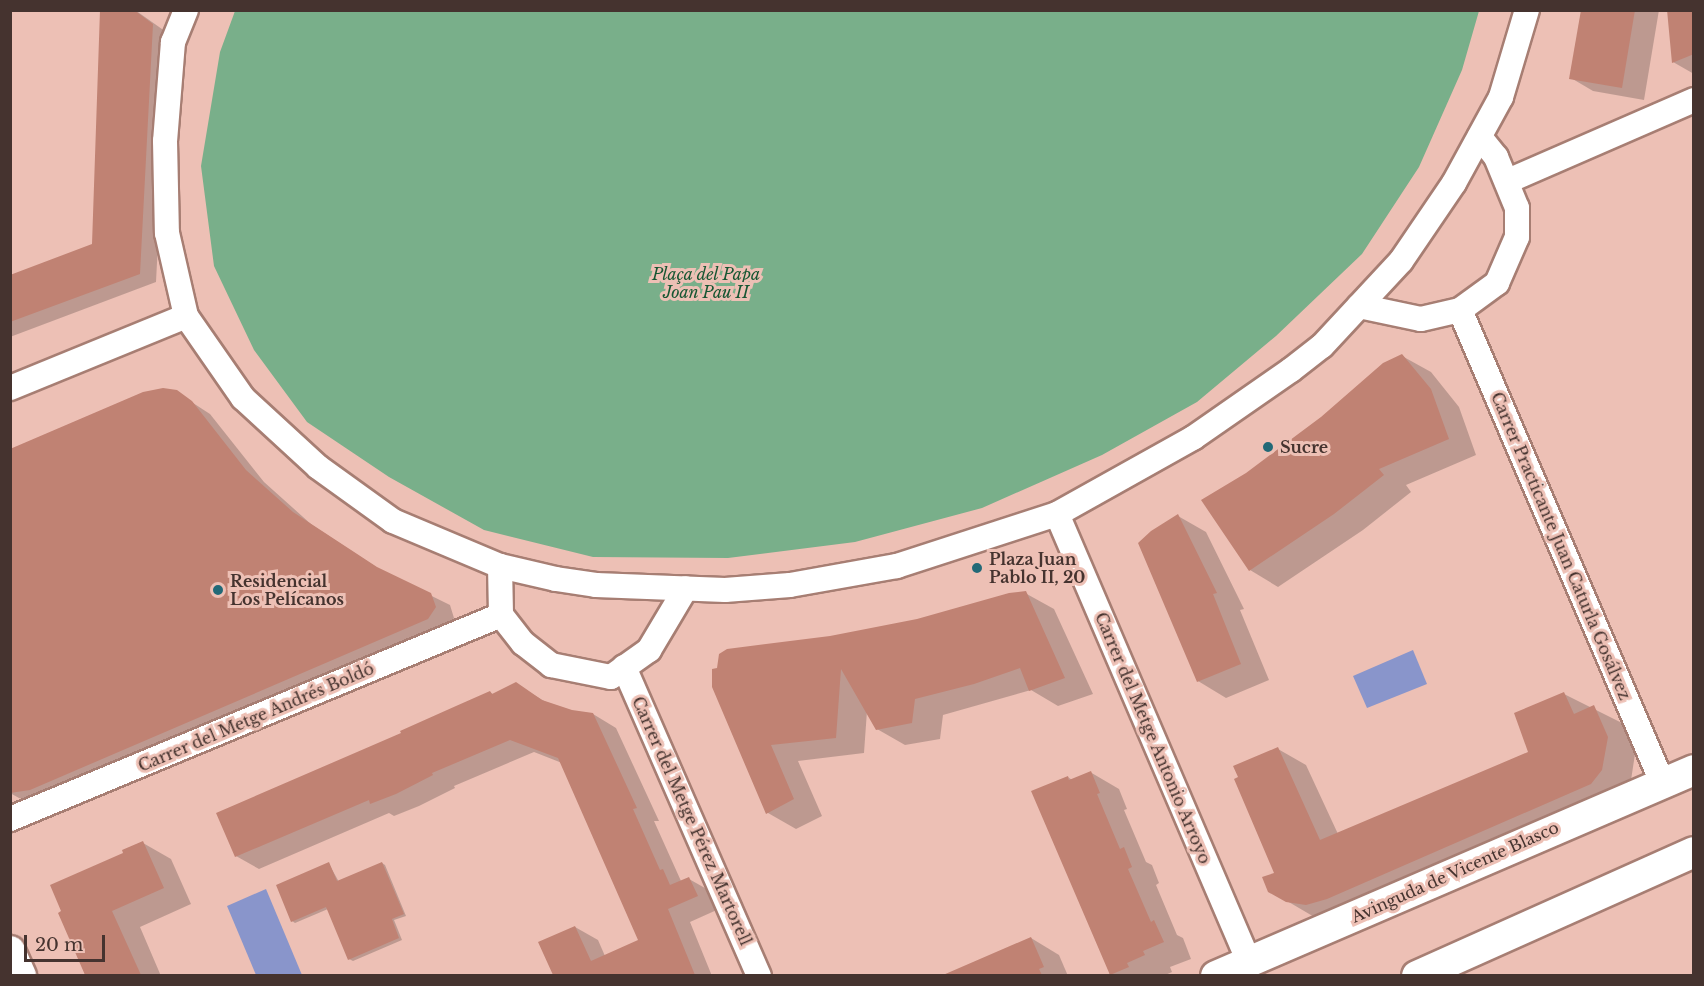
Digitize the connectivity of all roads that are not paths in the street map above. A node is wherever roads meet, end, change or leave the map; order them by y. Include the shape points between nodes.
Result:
1 (186, 10) edge
2 (1527, 10) edge
3 (1694, 100) edge
4 (1480, 137) junction
5 (1508, 181) junction
6 (1359, 306) junction
7 (1460, 310) junction
8 (186, 316) junction
9 (10, 388) edge
10 (1057, 514) junction
11 (500, 566) junction
12 (686, 588) junction
13 (501, 615) junction
14 (624, 667) junction
15 (1694, 770) edge
16 (1662, 782) junction
17 (10, 819) edge
18 (1694, 852) edge
19 (10, 951) edge
20 (1250, 962) junction
21 (21, 975) edge
22 (759, 975) edge
23 (1216, 975) edge
24 (1417, 975) edge

1 - 8 street via 172,42 165,141 167,233
2 - 4 street via 1501,97
3 - 5 street
4 - 5 street
4 - 6 street via 1401,261
5 - 7 street via 1517,208 1517,237 1497,283
6 - 7 street via 1421,318
6 - 10 street via 1322,346 1193,438
7 - 16 street, Carrer Practicante Juan Caturla Gosálvez
8 - 9 street
8 - 11 street via 243,398 318,467 393,521
10 - 12 street via 897,566 790,585 724,590
10 - 20 street, Carrer del Metge Antonio Arroyo
11 - 12 street via 596,585
11 - 13 street
12 - 14 street via 648,650
13 - 14 street via 523,643 552,665 611,677
13 - 17 street, Carrer del Metge Andrés Boldó
14 - 22 street, Carrer del Metge Pérez Martorell
15 - 16 street, Avinguda de Vicente Blasco
16 - 20 street, Avinguda de Vicente Blasco
18 - 24 street
19 - 21 street
20 - 23 street, Avinguda de Vicente Blasco

